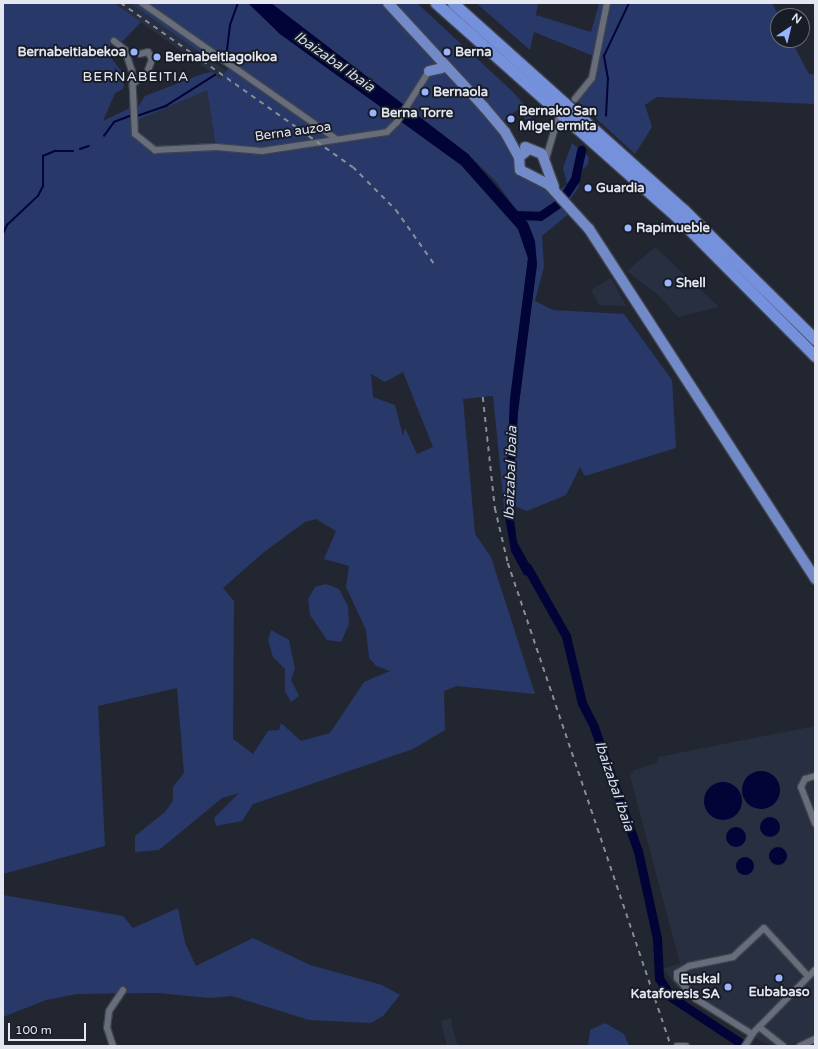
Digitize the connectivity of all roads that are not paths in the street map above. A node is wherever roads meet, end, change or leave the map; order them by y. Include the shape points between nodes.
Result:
1 (142, 3) edge
2 (388, 3) edge
3 (436, 3) edge
4 (453, 3) edge
5 (607, 3) edge
6 (114, 41) dead end
7 (426, 41) junction
8 (140, 54) dead end
9 (435, 60) junction
10 (442, 68) junction
11 (429, 71) junction
12 (462, 82) junction
13 (134, 83) junction
14 (575, 99) dead end
15 (557, 121) dead end
16 (505, 132) junction
17 (553, 136) junction
18 (339, 139) junction
19 (534, 150) junction
20 (519, 157) junction
21 (545, 164) junction
22 (532, 176) junction
23 (556, 190) junction
24 (815, 339) edge
25 (815, 356) edge
26 (815, 579) edge
27 (815, 776) edge
28 (815, 824) edge
29 (815, 970) edge
30 (808, 976) junction
31 (123, 990) dead end
32 (759, 1027) junction
33 (750, 1037) junction
34 (815, 1039) edge
35 (113, 1046) edge
36 (677, 1046) edge
37 (686, 1046) edge
38 (745, 1046) edge
39 (783, 1046) edge
40 (800, 1046) edge

1 - 18 street via 330,137
2 - 7 highway
3 - 25 highway via 678,218
4 - 24 highway via 684,210
5 - 14 street via 592,78
6 - 13 street via 125,50
7 - 9 highway
7 - 12 highway
8 - 13 street via 148,52 152,59 147,73
9 - 10 highway
9 - 11 highway
10 - 11 highway
10 - 12 highway
11 - 18 street, Berna auzoa via 397,122 387,132
12 - 16 highway
13 - 18 street, Berna auzoa via 135,134 147,147 171,151 216,147 262,151
15 - 17 street
16 - 19 highway
16 - 20 highway
17 - 19 street
17 - 21 street
19 - 20 highway
19 - 21 highway
20 - 22 highway via 520,170
21 - 22 highway
21 - 23 highway
22 - 23 highway
23 - 26 highway via 589,229
27 - 28 street via 805,779 800,787
29 - 30 street
30 - 32 street
30 - 33 street via 764,928 733,957 689,966 677,973 677,978 696,999
31 - 35 street via 109,1012 107,1028
32 - 33 street
32 - 39 street
33 - 38 street
34 - 40 street
36 - 37 street

